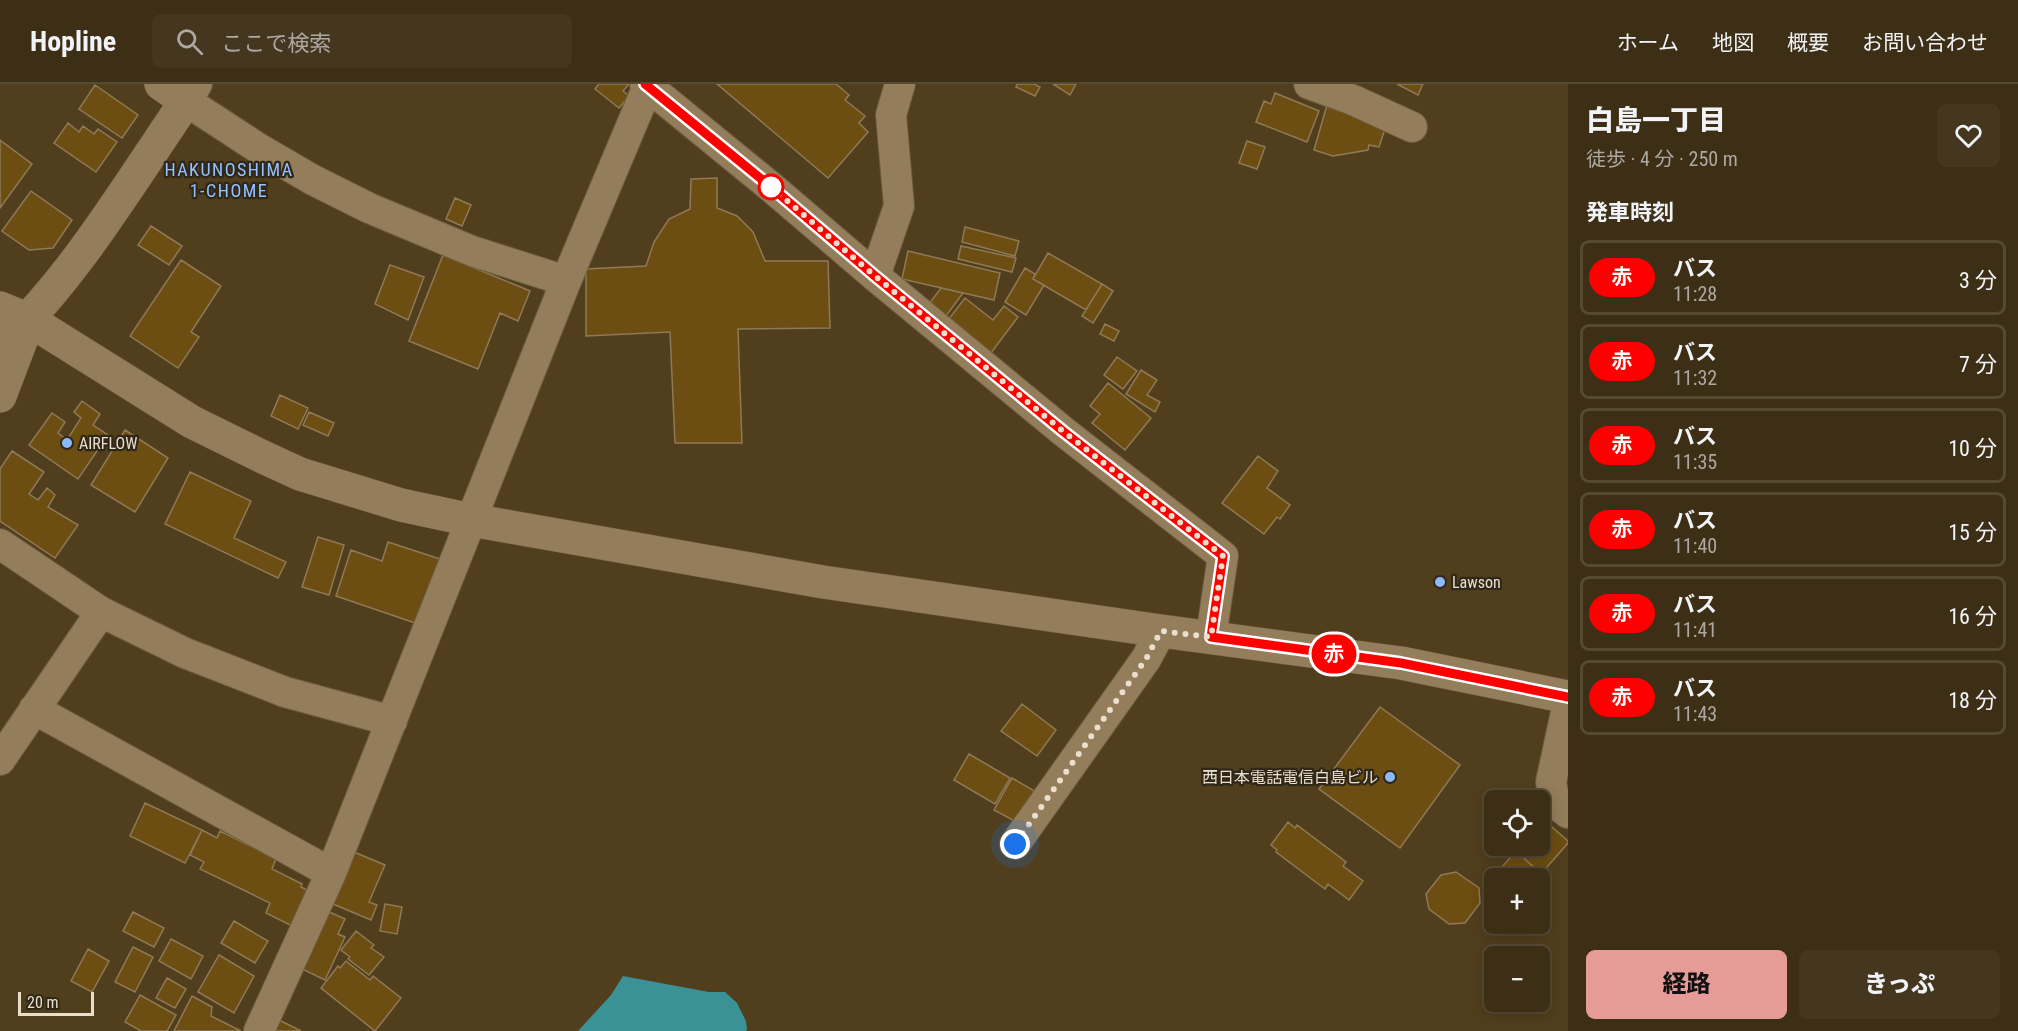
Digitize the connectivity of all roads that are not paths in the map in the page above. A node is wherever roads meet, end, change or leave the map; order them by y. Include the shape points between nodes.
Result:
1 (900, 84) edge
2 (1309, 84) edge
3 (647, 85) edge
4 (181, 90) edge
5 (1412, 127) dead end
6 (875, 276) junction
7 (566, 280) junction
8 (0, 292) edge
9 (14, 314) edge
10 (0, 347) edge
11 (0, 396) edge
12 (471, 520) junction
13 (0, 544) edge
14 (101, 612) junction
15 (1161, 631) junction
16 (1211, 637) junction
17 (1568, 697) edge
18 (1568, 703) edge
19 (34, 710) junction
20 (392, 721) junction
21 (0, 760) edge
22 (1568, 813) edge
23 (1015, 844) dead end
24 (331, 873) junction
25 (259, 1031) edge

1 - 6 street via 891,114 899,206
2 - 5 street
3 - 6 street
3 - 7 street
4 - 7 street via 267,153 369,208 472,251
4 - 9 street via 65,277
6 - 16 street via 1064,432 1223,556
7 - 12 street
8 - 9 street
9 - 10 street
9 - 11 street
9 - 12 street via 192,422 272,462 370,497
12 - 15 street via 823,582
12 - 20 street
13 - 14 street
14 - 19 street
14 - 20 street via 185,653 285,692
15 - 16 street
15 - 23 street via 1146,659
16 - 17 street via 1401,663
18 - 22 street via 1551,782 1555,803
19 - 21 street
19 - 24 street
20 - 24 street
24 - 25 street

